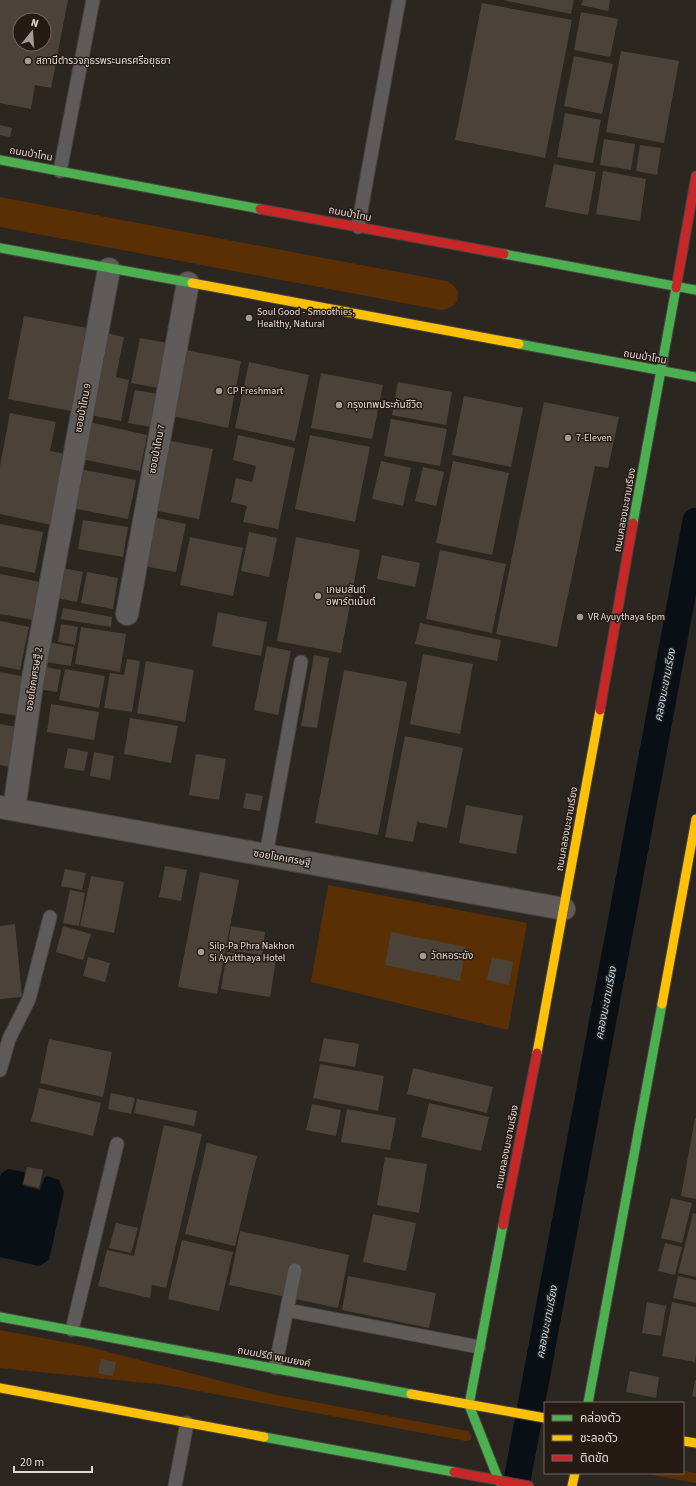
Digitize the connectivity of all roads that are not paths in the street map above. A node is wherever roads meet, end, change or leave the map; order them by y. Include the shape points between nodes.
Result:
1 (93, 0) edge
2 (399, 0) edge
3 (0, 160) edge
4 (60, 170) junction
5 (696, 176) edge
6 (358, 227) junction
7 (0, 248) edge
8 (109, 269) junction
9 (188, 283) junction
10 (676, 286) junction
11 (695, 289) edge
12 (661, 371) junction
13 (696, 377) edge
14 (57, 548) joint
15 (127, 614) dead end
16 (301, 662) dead end
17 (7, 808) edge
18 (695, 827) edge
19 (266, 855) junction
20 (691, 878) edge
21 (564, 909) junction
22 (50, 917) dead end
23 (0, 1070) edge
24 (117, 1144) dead end
25 (295, 1270) dead end
26 (287, 1310) junction
27 (0, 1317) edge
28 (72, 1330) junction
29 (479, 1347) junction
30 (275, 1368) junction
31 (0, 1388) edge
32 (588, 1402) edge
33 (469, 1405) junction
34 (544, 1418) edge
35 (187, 1422) junction
36 (684, 1441) edge
37 (696, 1443) edge
38 (575, 1474) edge
39 (499, 1481) junction
40 (175, 1486) edge
41 (528, 1486) edge
42 (572, 1486) edge

1 - 4 lane
2 - 6 lane
3 - 4 street, ถนนป่าโทน
4 - 6 street, ถนนป่าโทน
5 - 10 street, ถนนคลองมะขามเรียง
6 - 10 street, ถนนป่าโทน
7 - 8 street, ถนนป่าโทน
8 - 9 street, ถนนป่าโทน
8 - 14 street, ซอยป่าโทน 9
9 - 12 street, ถนนป่าโทน
9 - 15 street, ซอยป่าโทน 7
10 - 11 street, ถนนป่าโทน
10 - 12 street, ถนนคลองมะขามเรียง
12 - 13 street, ถนนป่าโทน
12 - 21 street, ถนนคลองมะขามเรียง
14 - 17 street, ซอยโชคเศรษฐี 2
16 - 19 lane
17 - 19 street, ซอยโชคเศรษฐี
18 - 20 street
19 - 21 street, ซอยโชคเศรษฐี
20 - 32 street
21 - 29 street, ถนนคลองมะขามเรียง
22 - 23 lane via 28,999 9,1039
24 - 28 lane
25 - 26 lane
26 - 29 lane
26 - 30 lane
27 - 28 street, ถนนปรีดี พนมยงค์
28 - 30 street, ถนนปรีดี พนมยงค์
29 - 33 street, ถนนคลองมะขามเรียง
30 - 33 street, ถนนปรีดี พนมยงค์
31 - 35 street
33 - 34 street, ถนนปรีดี พนมยงค์
33 - 39 street
35 - 39 street via 452,1475
35 - 40 lane
36 - 37 street
38 - 42 street
39 - 41 street

